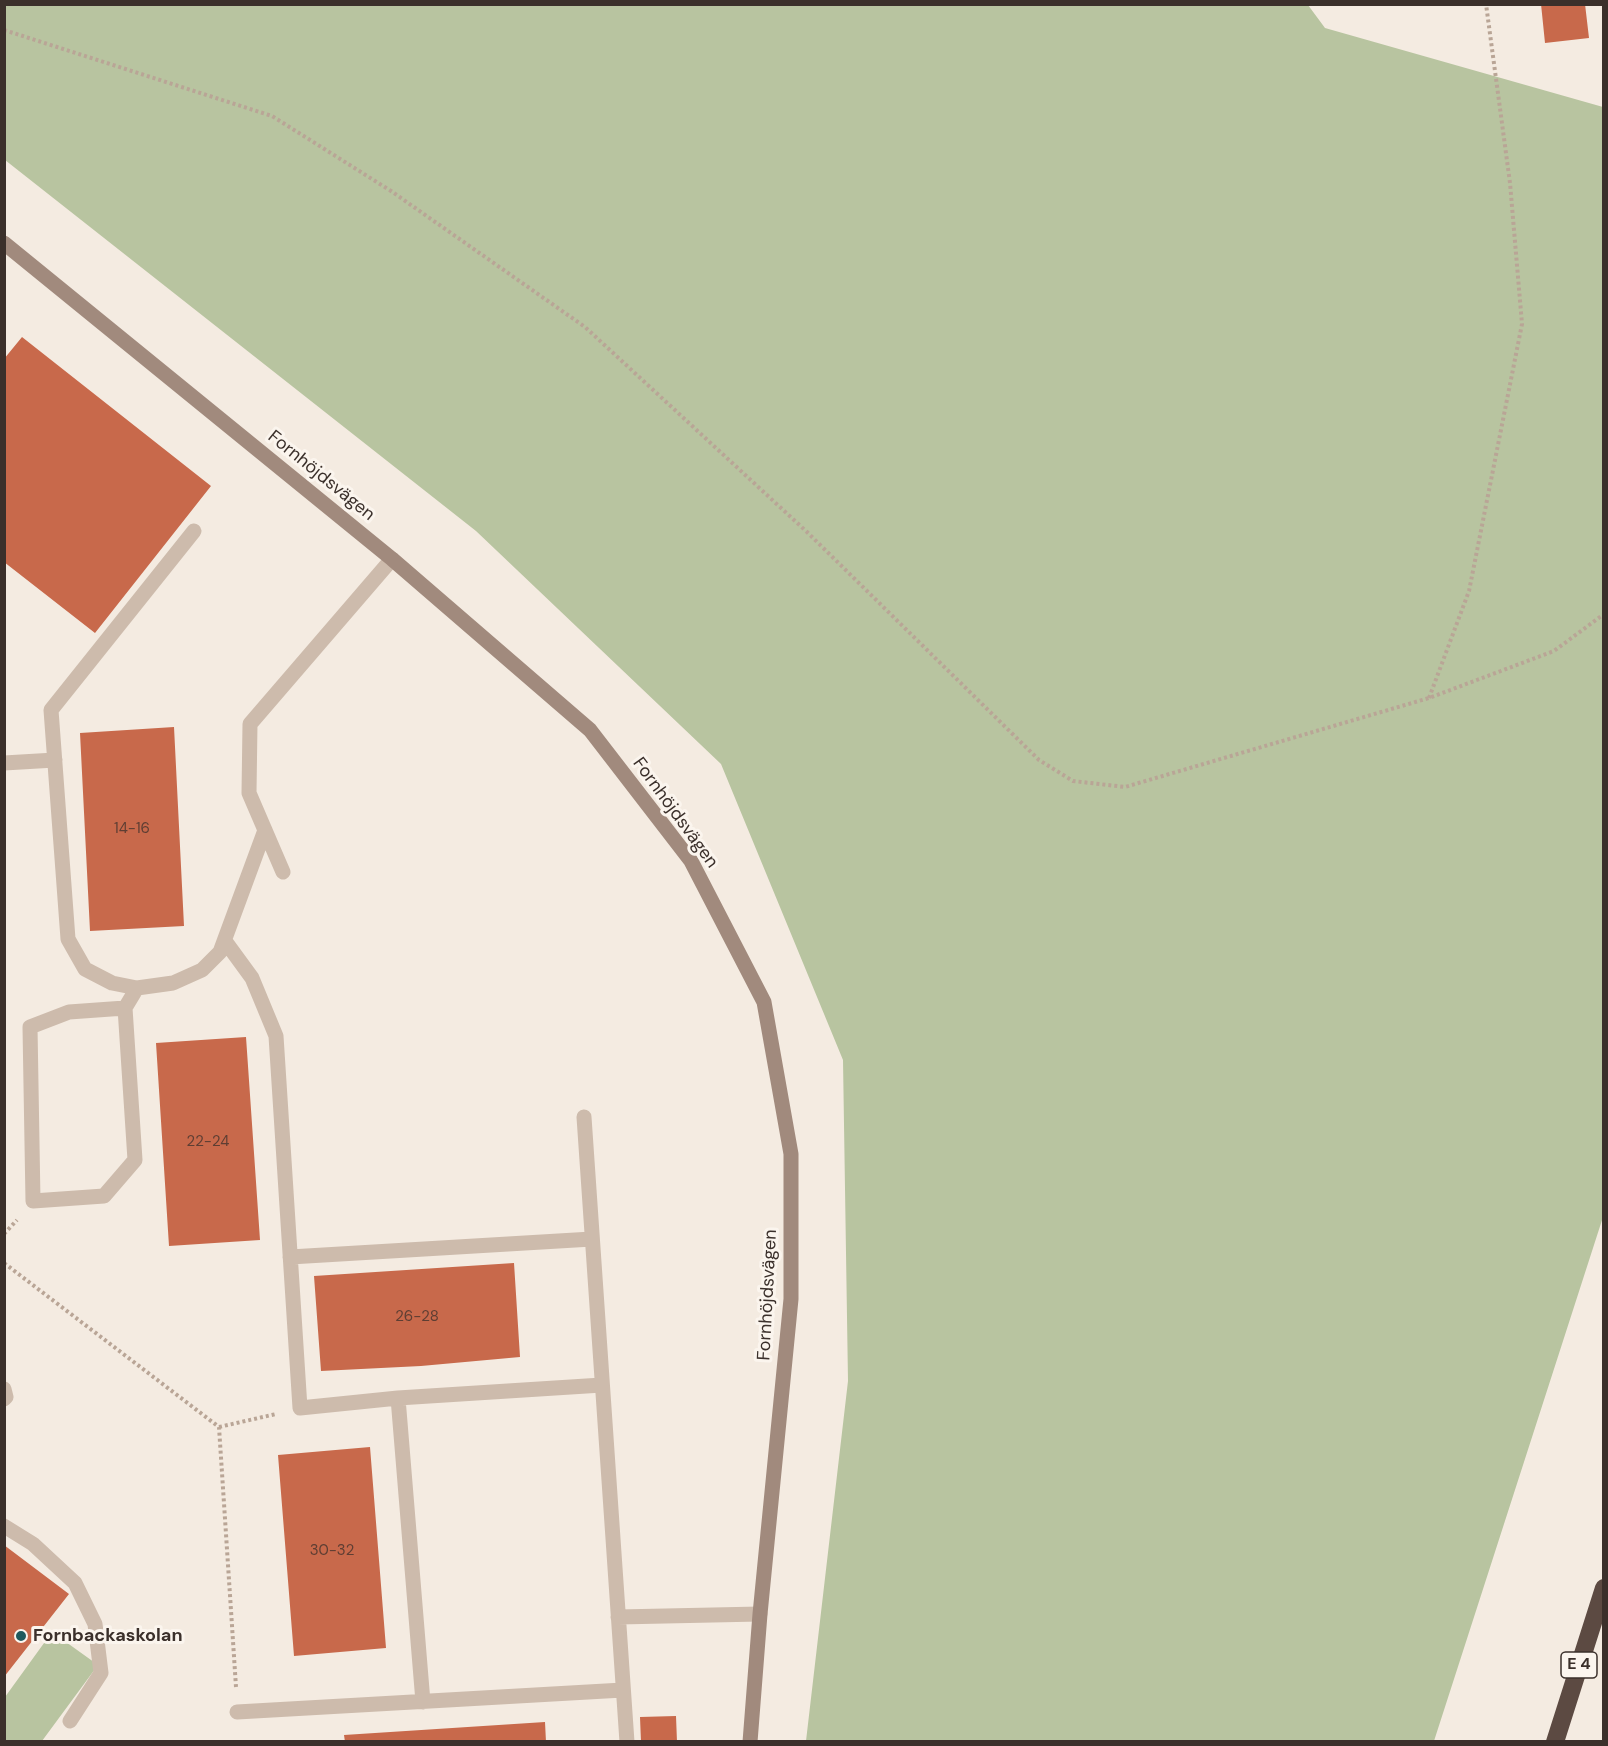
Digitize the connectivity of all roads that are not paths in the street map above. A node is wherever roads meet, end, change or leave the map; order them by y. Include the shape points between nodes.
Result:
1 (4, 243) edge
2 (194, 531) dead end
3 (392, 559) junction
4 (55, 760) junction
5 (4, 763) edge
6 (265, 830) junction
7 (283, 872) dead end
8 (225, 941) junction
9 (137, 988) junction
10 (125, 1008) junction
11 (584, 1117) dead end
12 (592, 1239) junction
13 (290, 1257) junction
14 (602, 1385) junction
15 (4, 1389) edge
16 (398, 1398) junction
17 (4, 1399) edge
18 (4, 1526) edge
19 (1604, 1588) edge
20 (760, 1614) junction
21 (618, 1617) junction
22 (623, 1690) junction
23 (423, 1702) junction
24 (237, 1712) road end
25 (70, 1721) dead end
26 (627, 1742) edge
27 (750, 1742) edge
28 (1555, 1742) edge

1 - 3 street, Fornhöjdsvägen
2 - 4 lane via 51,710
3 - 6 lane via 250,724 249,794
3 - 20 street, Fornhöjdsvägen via 590,730 691,861 764,1002 791,1154 791,1299
4 - 5 lane
4 - 9 lane via 68,939 85,969 112,983
6 - 7 lane
6 - 8 lane
8 - 9 lane via 202,970 173,982
8 - 13 lane via 252,978 276,1036
9 - 10 lane
10 - 10 lane via 135,1160 104,1196 33,1201 30,1027 69,1012
11 - 12 lane
12 - 13 lane
12 - 14 lane
13 - 16 lane via 300,1408
14 - 16 lane
14 - 21 lane
15 - 17 lane
16 - 23 lane
18 - 25 lane via 33,1544 75,1583 95,1624 101,1673
19 - 28 highway, E 4
20 - 21 lane
20 - 27 street, Fornhöjdsvägen
21 - 22 lane
22 - 23 lane
22 - 26 lane
23 - 24 lane

